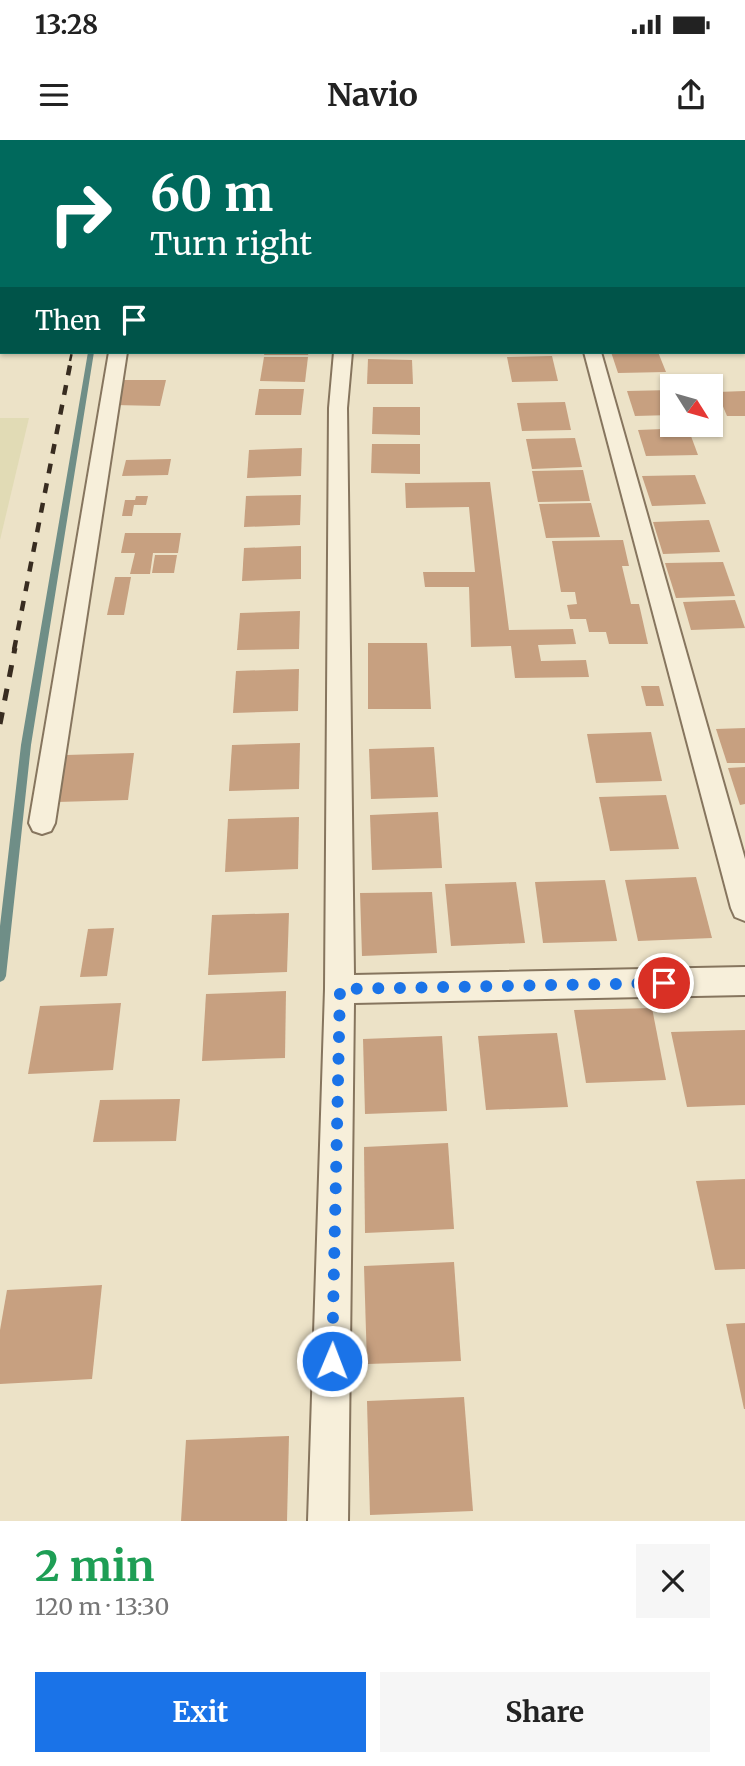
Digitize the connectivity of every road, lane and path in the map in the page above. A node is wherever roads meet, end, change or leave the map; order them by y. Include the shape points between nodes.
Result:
1 (117, 354) edge
2 (343, 354) edge
3 (593, 354) edge
4 (42, 823) dead end
5 (745, 908) edge
6 (745, 981) edge
7 (340, 989) junction
8 (328, 1521) edge

1 - 4 street
2 - 7 street via 338,408
3 - 5 street
6 - 7 street
7 - 8 street

